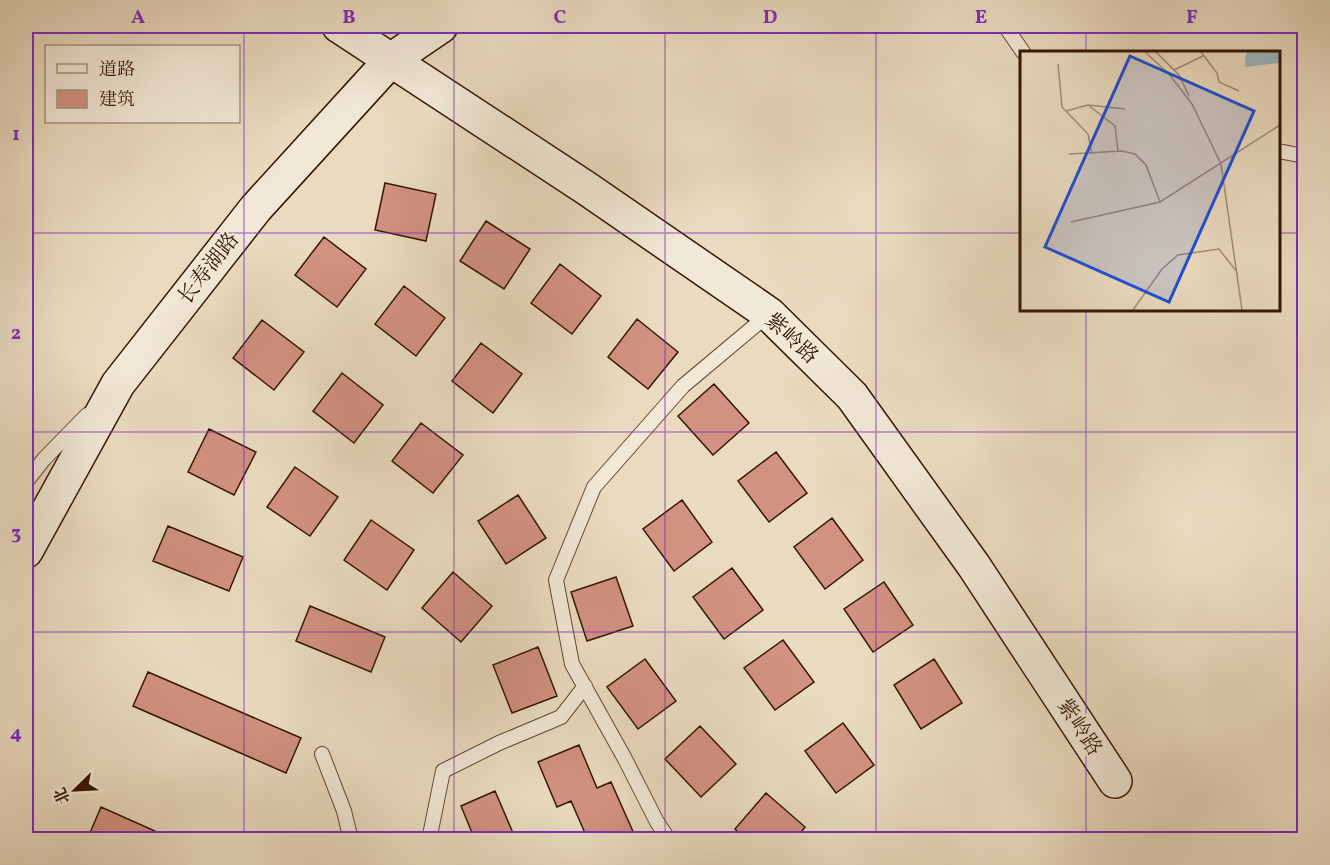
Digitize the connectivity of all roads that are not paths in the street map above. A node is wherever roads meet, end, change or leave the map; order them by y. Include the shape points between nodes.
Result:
1 (339, 26) edge
2 (441, 26) edge
3 (1005, 26) edge
4 (1022, 51) edge
5 (391, 60) junction
6 (1279, 151) edge
7 (1305, 156) edge
8 (769, 314) junction
9 (118, 384) junction
10 (26, 482) edge
11 (26, 551) edge
12 (585, 686) junction
13 (322, 754) dead end
14 (1115, 781) dead end
15 (664, 838) edge
16 (351, 840) edge
17 (429, 840) edge

1 - 5 street, 紫岭路
2 - 5 street, 长寿湖路
3 - 4 lane
5 - 8 street, 紫岭路
5 - 9 street, 长寿湖路 via 256,208
6 - 7 lane
8 - 12 lane via 682,386 594,487 556,580 572,664
8 - 14 street, 紫岭路 via 852,396 974,567
9 - 10 lane
9 - 11 street, 长寿湖路
12 - 15 lane
12 - 17 lane via 561,717 443,771
13 - 16 lane

